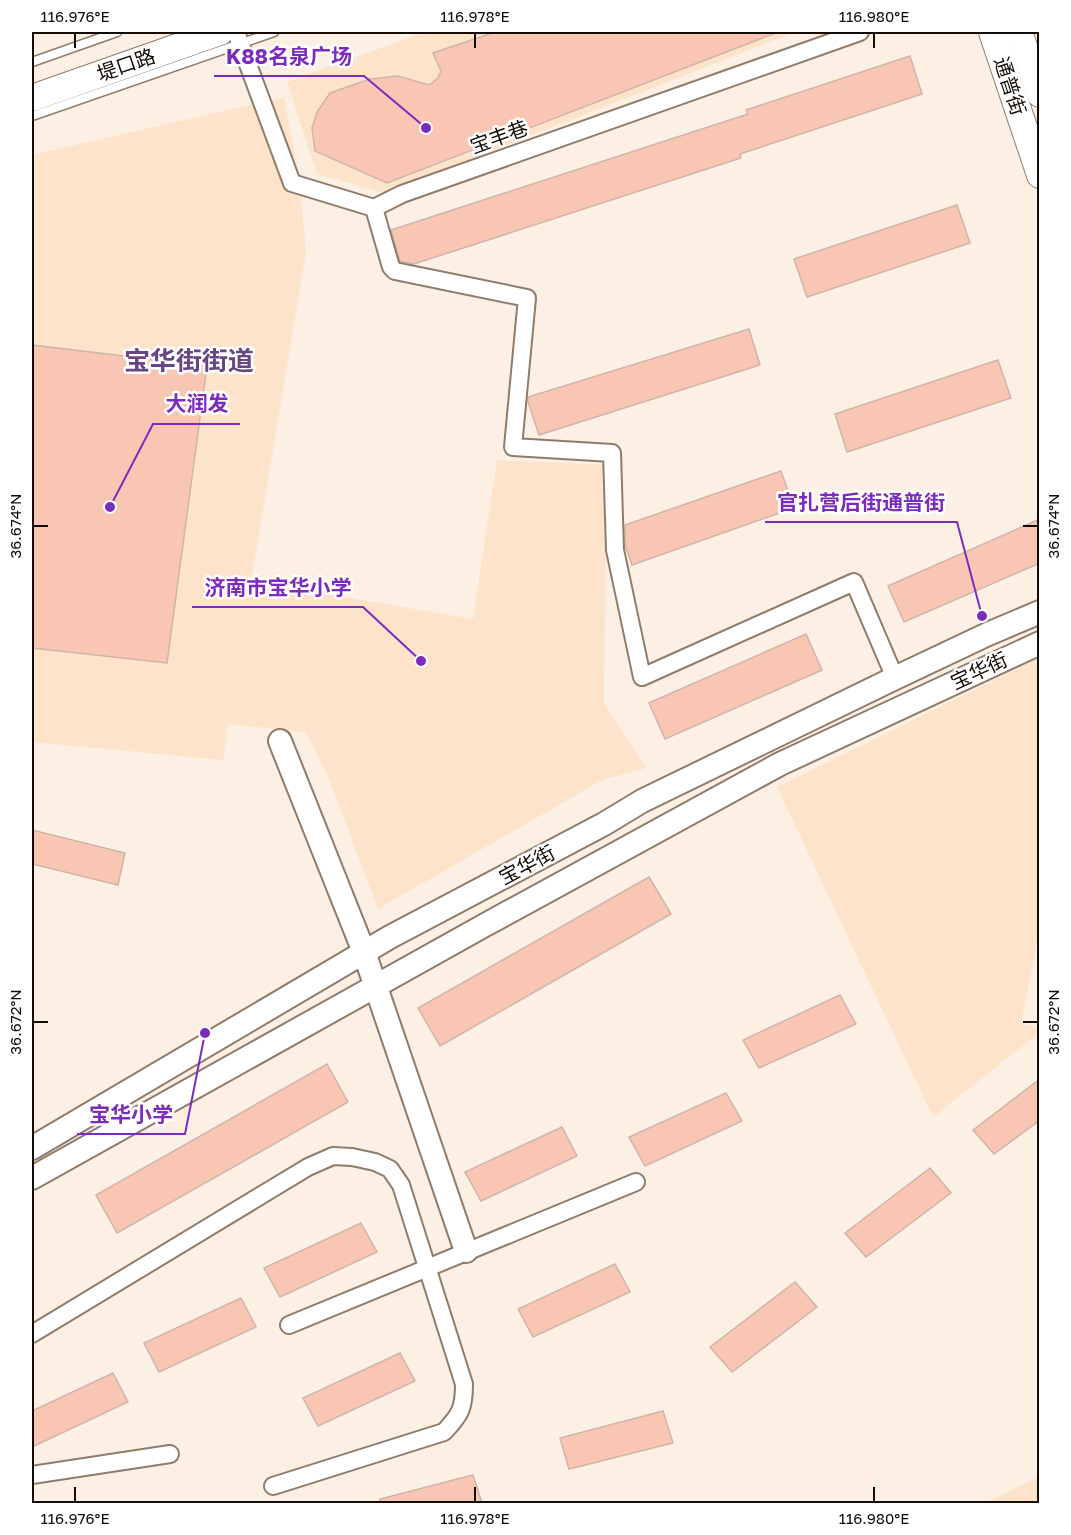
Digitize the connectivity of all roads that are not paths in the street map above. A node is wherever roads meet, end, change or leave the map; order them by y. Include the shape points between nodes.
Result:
1 (117, 32) edge
2 (175, 32) edge
3 (274, 32) edge
4 (860, 32) edge
5 (992, 32) edge
6 (1018, 32) edge
7 (232, 36) edge
8 (32, 62) edge
9 (32, 82) edge
10 (1040, 94) edge
11 (32, 98) edge
12 (32, 117) edge
13 (1040, 176) edge
14 (374, 208) junction
15 (1040, 612) edge
16 (1040, 643) edge
17 (895, 678) junction
18 (280, 741) dead end
19 (364, 952) junction
20 (376, 986) junction
21 (32, 1148) edge
22 (32, 1178) edge
23 (636, 1182) dead end
24 (466, 1251) junction
25 (427, 1267) junction
26 (289, 1325) dead end
27 (32, 1334) edge
28 (170, 1454) dead end
29 (32, 1474) edge
30 (273, 1486) dead end

1 - 8 lane
2 - 9 main road, 堤口路
3 - 7 lane
4 - 14 street, 宝丰巷 via 402,194
5 - 13 main road, 通普街
6 - 10 main road, 通普街
7 - 11 main road, 堤口路
7 - 12 lane
7 - 14 street via 292,183
14 - 17 street via 395,271 527,298 513,447 612,453 615,550 642,677 854,582
15 - 17 main road, 宝华街
16 - 20 main road, 宝华街 via 780,764
17 - 19 main road, 宝华街 via 642,801
18 - 19 main road
19 - 20 main road
19 - 21 main road, 宝华街
20 - 22 main road, 宝华街
20 - 24 main road
23 - 24 street
24 - 25 street
25 - 26 street
25 - 27 street via 401,1185 390,1169 375,1162 333,1156 308,1167
25 - 30 street via 464,1384 459,1416 444,1432
28 - 29 street

